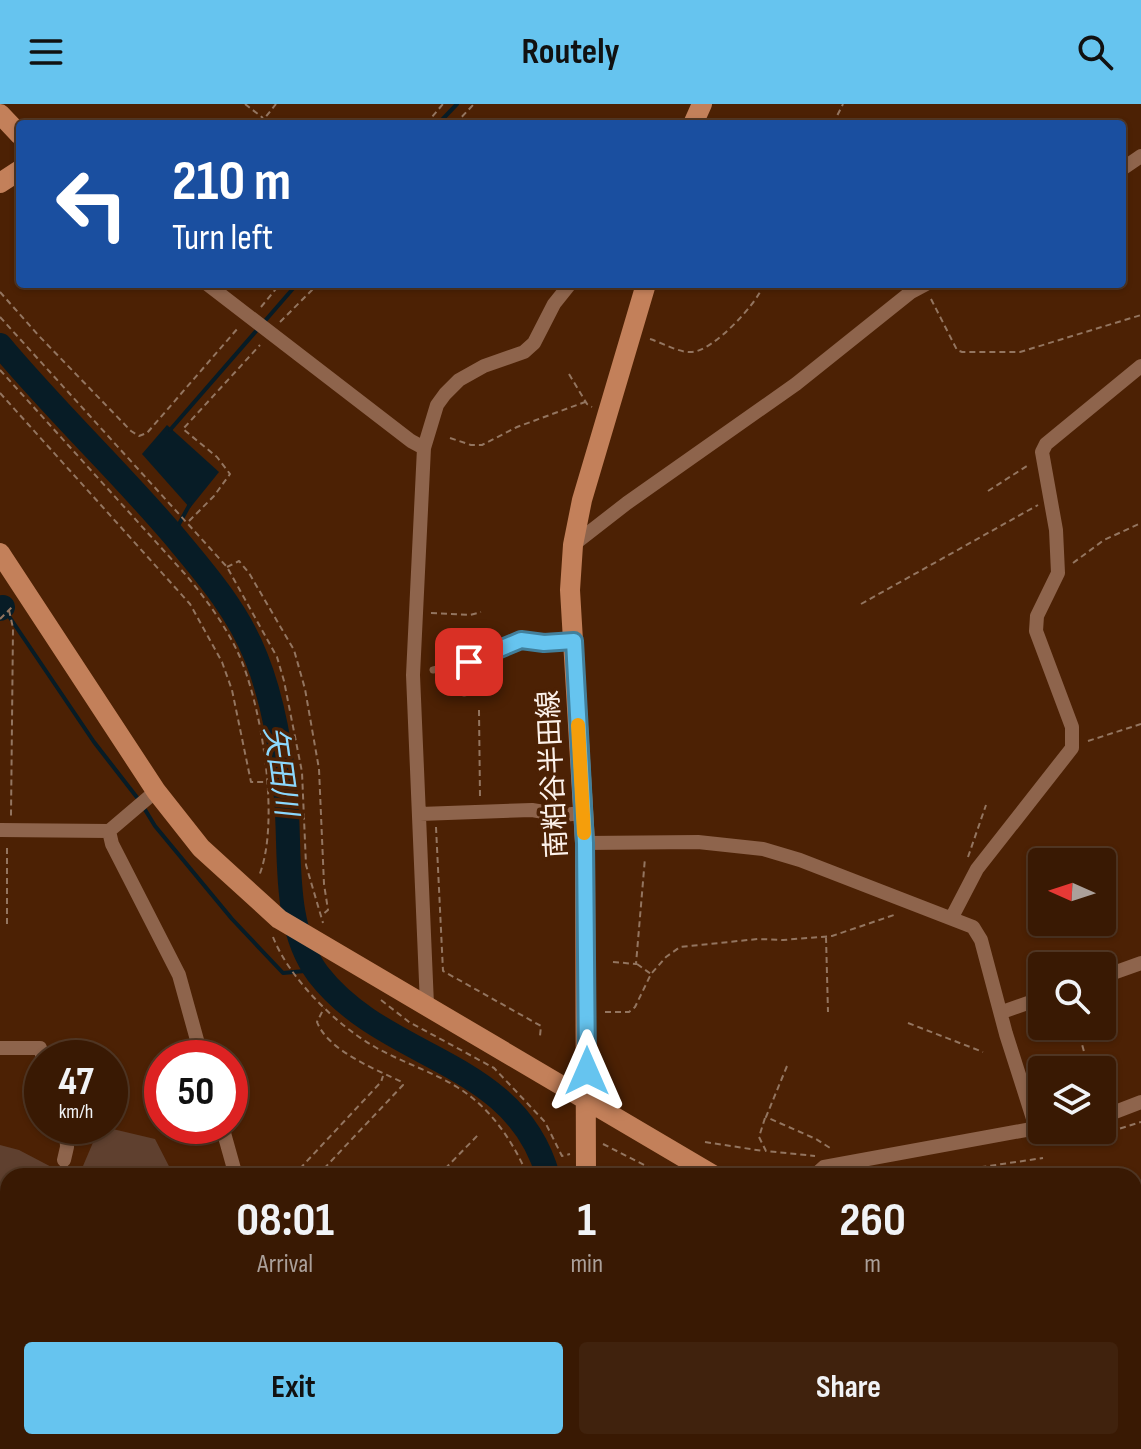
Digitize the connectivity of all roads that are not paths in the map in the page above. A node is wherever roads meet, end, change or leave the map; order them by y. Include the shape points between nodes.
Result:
1 (7, 104) edge
2 (0, 114) edge
3 (16, 131) edge
4 (212, 288) edge
5 (567, 288) edge
6 (645, 288) edge
7 (918, 288) edge
8 (1141, 366) edge
9 (424, 448) junction
10 (573, 545) junction
11 (0, 553) edge
12 (574, 641) junction
13 (482, 656) junction
14 (433, 670) dead end
15 (464, 693) dead end
16 (156, 791) junction
17 (583, 813) junction
18 (420, 814) junction
19 (5, 830) edge
20 (109, 831) junction
21 (585, 843) junction
22 (952, 917) junction
23 (1141, 963) edge
24 (1116, 972) edge
25 (1028, 1003) edge
26 (427, 1005) junction
27 (1002, 1012) junction
28 (197, 1040) edge
29 (0, 1048) edge
30 (24, 1048) edge
31 (1028, 1096) edge
32 (587, 1101) junction
33 (1141, 1102) edge
34 (1116, 1112) edge
35 (1028, 1129) edge
36 (67, 1144) edge
37 (227, 1144) edge
38 (64, 1160) dead end
39 (234, 1168) edge
40 (586, 1168) edge
41 (701, 1168) edge
42 (823, 1168) edge

1 - 2 street
2 - 3 street
4 - 9 street
5 - 9 street via 524,352 471,373 445,394
6 - 10 street, 南粕谷半田線
7 - 10 street via 796,384
8 - 22 street via 1046,444 1041,459 1058,569 1037,616 1036,631 1072,727 1072,748 977,869
9 - 18 street via 413,675
10 - 12 street, 南粕谷半田線
11 - 16 street
12 - 13 lane via 521,640
12 - 17 street, 南粕谷半田線
13 - 14 lane
13 - 15 lane via 490,688
16 - 20 street
16 - 26 street via 201,848 275,916
17 - 18 street
17 - 21 street, 南粕谷半田線
18 - 26 street
19 - 20 street
20 - 28 street via 179,975
21 - 22 street via 698,842 763,849
21 - 32 street, 南粕谷半田線
22 - 27 street via 973,927 981,940
23 - 24 street
25 - 27 street
26 - 32 street
27 - 31 street
29 - 30 street
32 - 40 street, 南粕谷半田線
32 - 41 street
33 - 34 street
35 - 42 street
36 - 38 street
37 - 39 street

